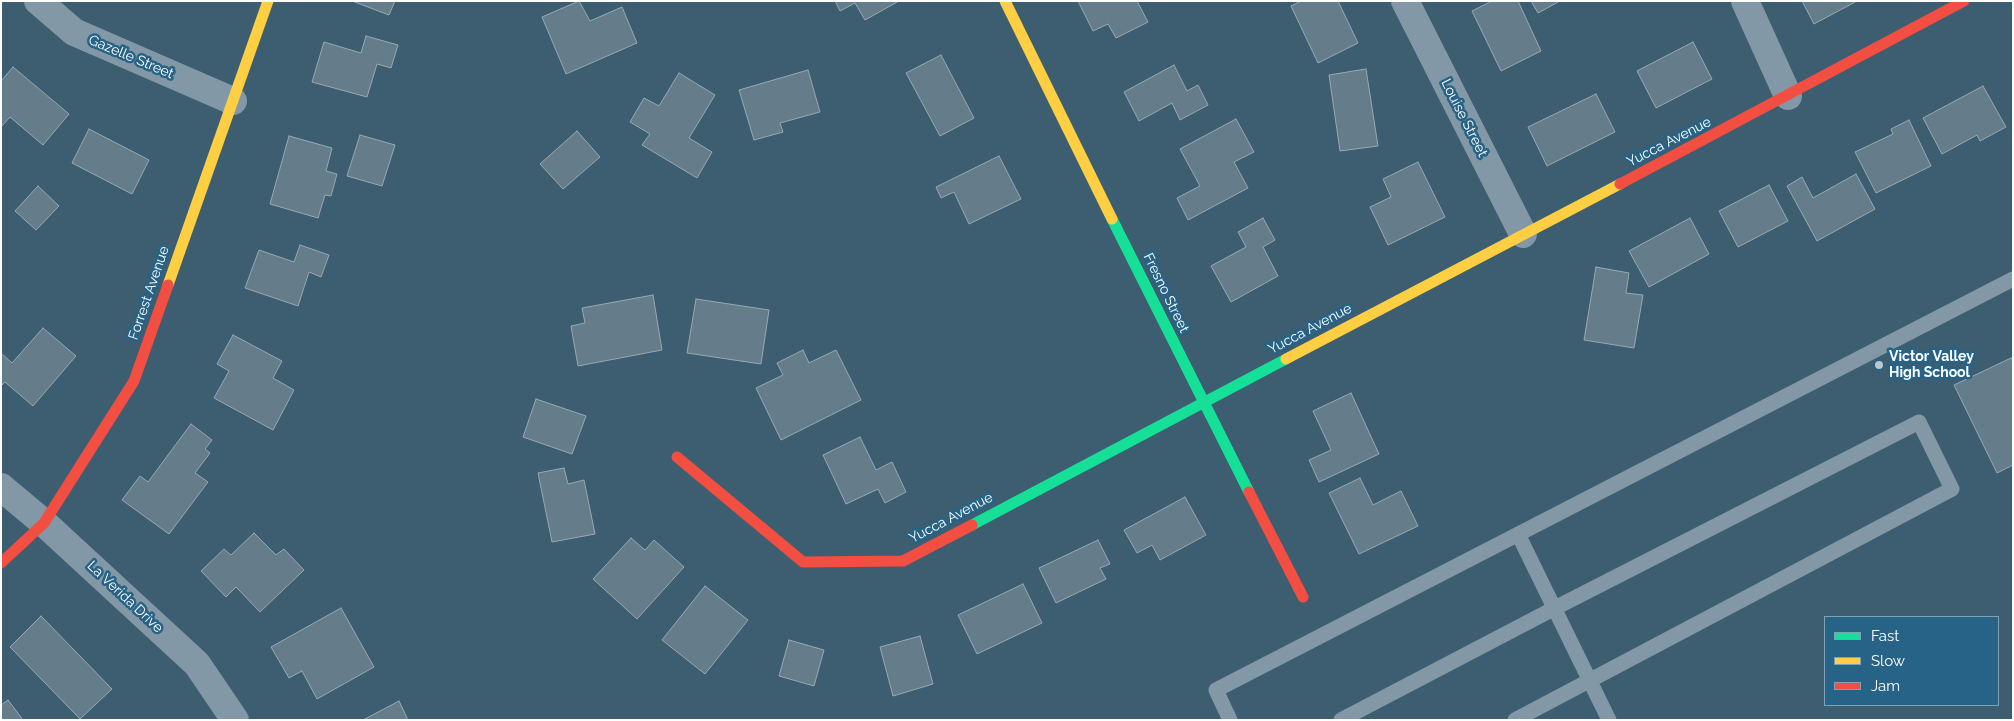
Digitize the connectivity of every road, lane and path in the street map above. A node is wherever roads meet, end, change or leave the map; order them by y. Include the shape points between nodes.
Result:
1 (38, 1) edge
2 (268, 1) edge
3 (1005, 1) edge
4 (1405, 1) edge
5 (1745, 1) edge
6 (1964, 1) edge
7 (1788, 96) junction
8 (233, 101) junction
9 (1523, 234) junction
10 (2013, 279) edge
11 (1202, 402) junction
12 (677, 457) dead end
13 (1, 487) edge
14 (44, 523) junction
15 (1518, 534) junction
16 (1, 563) edge
17 (1303, 597) dead end
18 (1555, 608) junction
19 (1590, 679) junction
20 (235, 720) edge
21 (1230, 720) edge
22 (1341, 720) edge
23 (1515, 720) edge
24 (1609, 720) edge

1 - 8 street, Gazelle Street via 74,32
2 - 8 street, Forrest Avenue
3 - 11 street, Fresno Street
4 - 9 street, Louise Street
5 - 7 street
6 - 7 street, Yucca Avenue
7 - 9 street, Yucca Avenue
8 - 14 street, Forrest Avenue via 134,381
9 - 11 street, Yucca Avenue
10 - 15 lane
11 - 12 street, Yucca Avenue via 903,561 804,562
11 - 17 street, Fresno Street
13 - 14 street, La Verida Drive
14 - 16 street, Forrest Avenue
14 - 20 street, La Verida Drive via 197,664
15 - 18 lane
15 - 21 lane via 1216,690
18 - 19 lane
18 - 19 lane via 1919,422 1952,489
18 - 22 lane
19 - 23 lane
19 - 24 lane

